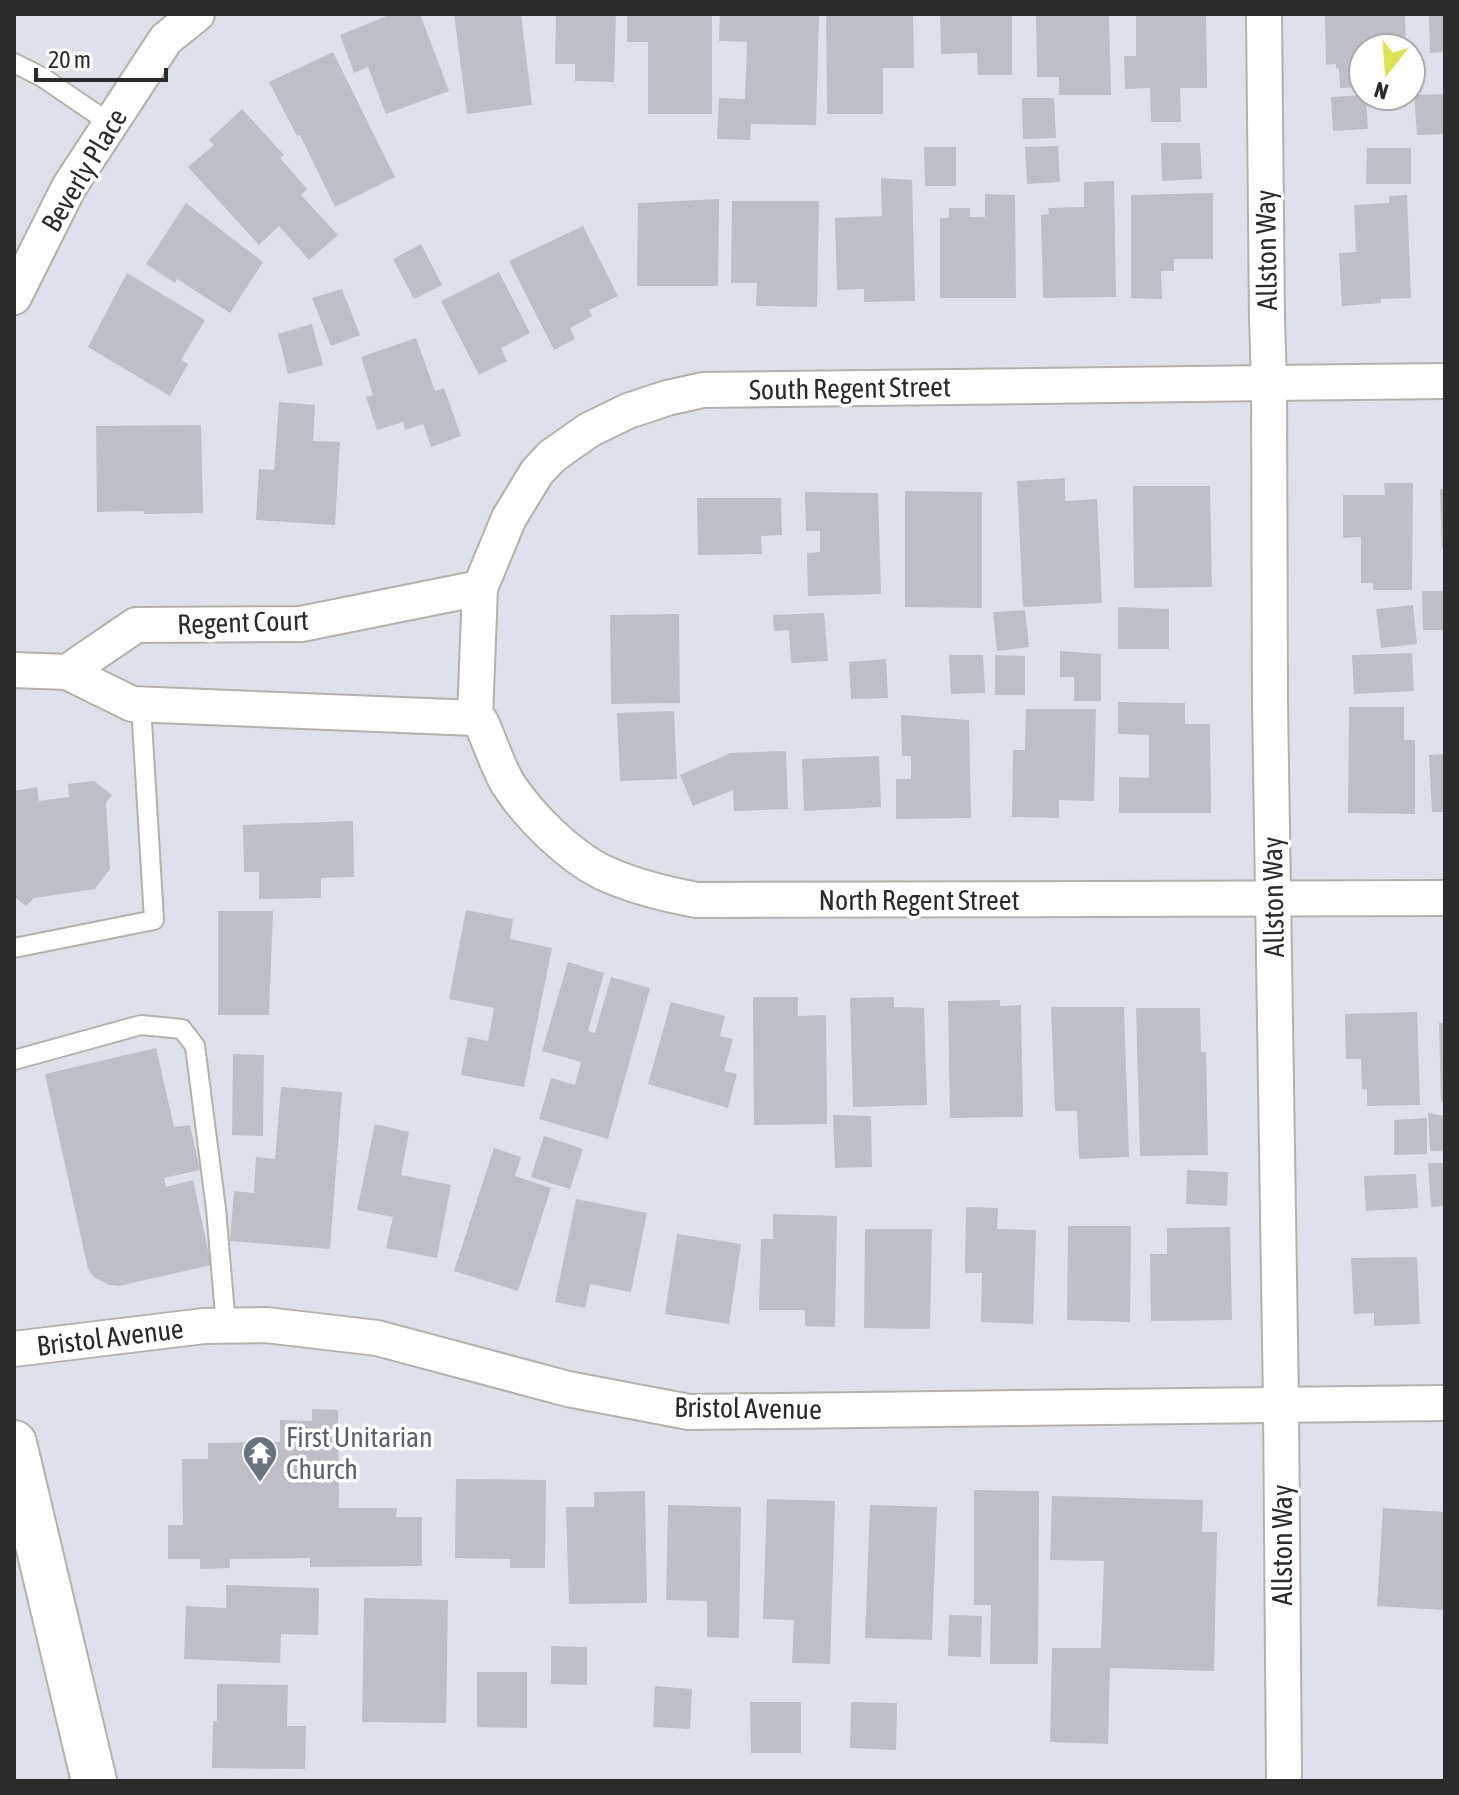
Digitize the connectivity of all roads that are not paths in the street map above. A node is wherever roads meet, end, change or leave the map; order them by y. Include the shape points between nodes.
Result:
1 (197, 14) edge
2 (1264, 14) edge
3 (14, 63) edge
4 (111, 124) junction
5 (22, 263) edge
6 (14, 297) edge
7 (1445, 381) edge
8 (1269, 383) junction
9 (480, 588) junction
10 (14, 670) edge
11 (67, 672) junction
12 (141, 705) junction
13 (475, 718) junction
14 (1445, 898) edge
15 (1274, 900) junction
16 (14, 948) edge
17 (14, 1060) edge
18 (226, 1326) junction
19 (14, 1349) edge
20 (1445, 1403) edge
21 (1281, 1405) junction
22 (14, 1443) edge
23 (94, 1781) edge
24 (1284, 1781) edge

1 - 4 street, Beverly Place via 166,39
2 - 8 street, Allston Way
3 - 4 lane
4 - 5 street, Beverly Place
5 - 6 street, Beverly Place
7 - 8 street, South Regent Street
8 - 9 street, South Regent Street via 703,390 667,398 589,430 552,456 509,518
8 - 15 street, Allston Way
9 - 11 street, Regent Court via 301,624 136,625
9 - 13 street, South Regent Street
10 - 11 street
11 - 12 street
12 - 13 street
12 - 16 lane via 154,920
13 - 15 street, North Regent Street via 507,782 567,849 601,871 658,893 697,900
14 - 15 street, North Regent Street
15 - 21 street, Allston Way
17 - 18 lane via 141,1025 182,1029 195,1046
18 - 19 street, Bristol Avenue
18 - 21 street, Bristol Avenue via 266,1325 377,1338 568,1389 689,1412
20 - 21 street, Bristol Avenue
21 - 24 street, Allston Way
22 - 23 street

